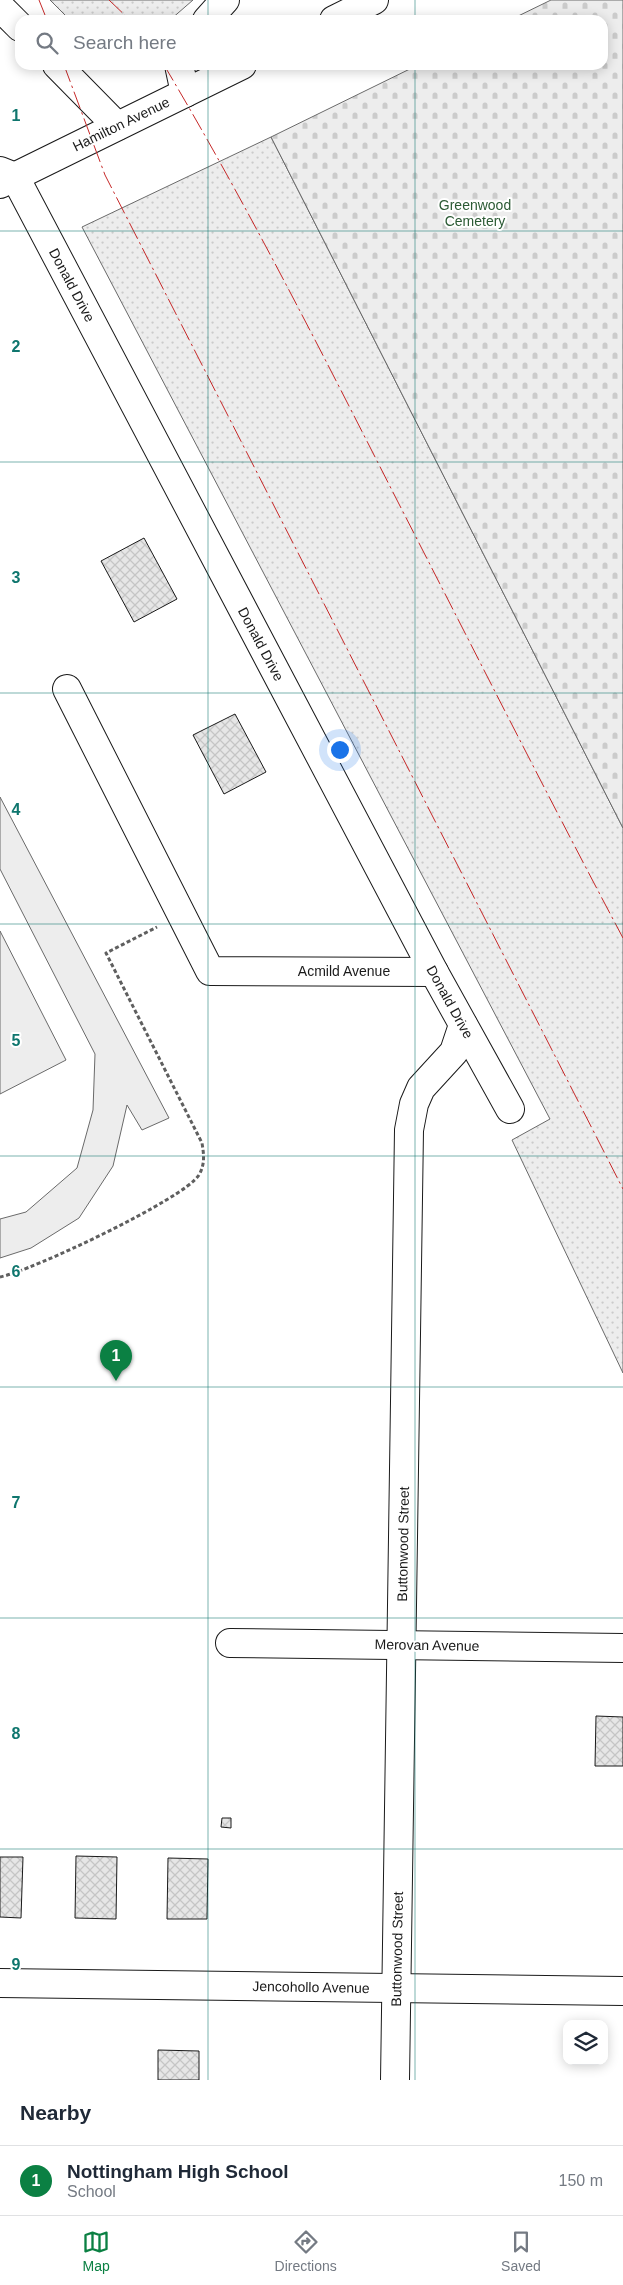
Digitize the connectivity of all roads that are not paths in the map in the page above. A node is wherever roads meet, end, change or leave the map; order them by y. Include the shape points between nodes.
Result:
1 (225, 0) edge
2 (374, 0) edge
3 (0, 7) edge
4 (212, 15) edge
5 (344, 15) edge
6 (15, 22) edge
7 (62, 70) edge
8 (181, 70) edge
9 (232, 70) edge
10 (185, 93) junction
11 (117, 126) junction
12 (5, 177) edge
13 (67, 689) dead end
14 (434, 972) junction
15 (463, 1025) junction
16 (510, 1109) dead end
17 (230, 1643) dead end
18 (401, 1645) junction
19 (623, 1648) edge
20 (0, 1983) edge
21 (396, 1988) junction
22 (623, 1991) edge
23 (395, 2080) edge

1 - 4 street
2 - 5 street
3 - 6 street
7 - 11 street
8 - 10 street
9 - 10 street, Hamilton Avenue
10 - 11 street, Hamilton Avenue
11 - 12 street, Hamilton Avenue
12 - 14 street, Donald Drive
13 - 14 street, Acmild Avenue via 210,971
14 - 15 street, Donald Drive
15 - 16 street, Donald Drive
15 - 18 street, Buttonwood Street via 454,1052 421,1088 409,1130
17 - 18 street, Merovan Avenue
18 - 19 street, Merovan Avenue
18 - 21 street, Buttonwood Street
20 - 21 street, Jencohollo Avenue
21 - 22 street, Jencohollo Avenue
21 - 23 street, Buttonwood Street

